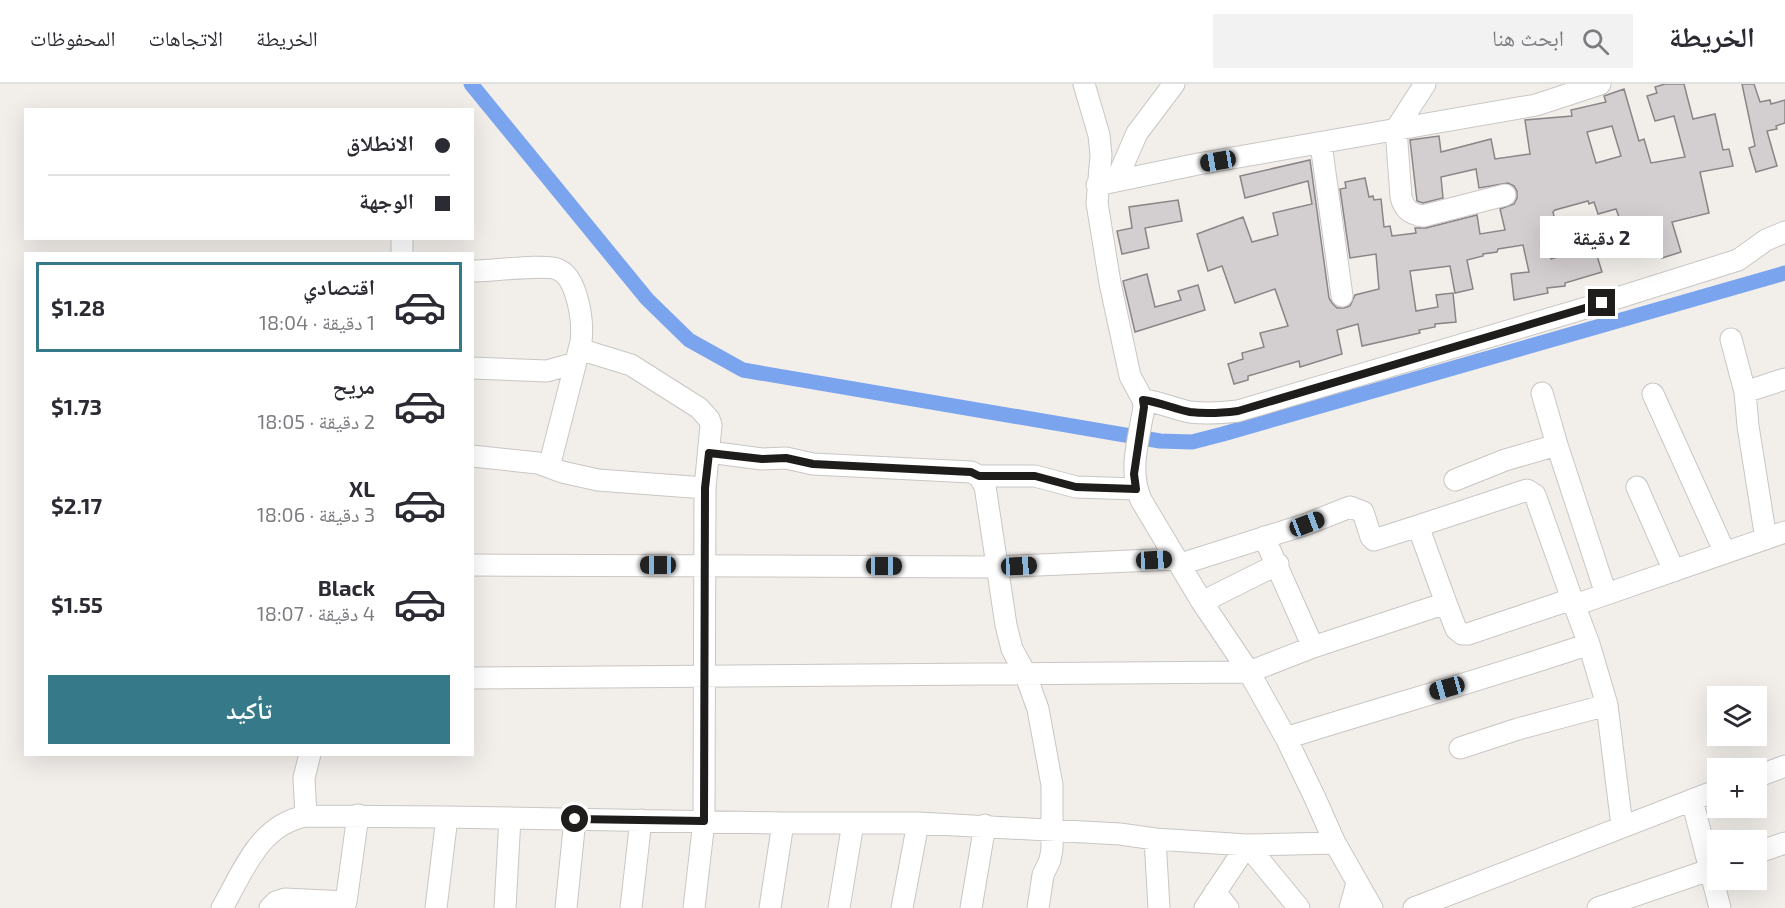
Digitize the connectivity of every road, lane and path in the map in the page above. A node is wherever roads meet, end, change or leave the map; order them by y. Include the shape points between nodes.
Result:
1 (1084, 84) edge
2 (1174, 84) edge
3 (1425, 84) edge
4 (1600, 84) edge
5 (1396, 129) junction
6 (1321, 144) junction
7 (1107, 183) junction
8 (1505, 195) dead end
9 (1782, 239) edge
10 (474, 271) edge
11 (1342, 296) dead end
12 (1731, 339) dead end
13 (577, 356) junction
14 (474, 368) edge
15 (1785, 379) edge
16 (1745, 392) junction
17 (1542, 393) dead end
18 (1653, 394) dead end
19 (1144, 404) junction
20 (1557, 445) junction
21 (709, 453) junction
22 (474, 456) edge
23 (549, 467) junction
24 (979, 476) junction
25 (1455, 480) dead end
26 (1637, 487) dead end
27 (705, 488) junction
28 (1136, 489) junction
29 (1418, 526) junction
30 (1776, 535) edge
31 (1264, 537) junction
32 (1725, 553) junction
33 (1179, 561) junction
34 (1278, 564) junction
35 (474, 565) edge
36 (704, 565) junction
37 (996, 567) junction
38 (1674, 571) junction
39 (1606, 594) junction
40 (1202, 602) junction
41 (1573, 602) junction
42 (1446, 603) junction
43 (1589, 644) junction
44 (1313, 647) junction
45 (1249, 672) junction
46 (1026, 673) junction
47 (705, 676) junction
48 (474, 678) edge
49 (1607, 705) junction
50 (1286, 738) junction
51 (1460, 748) dead end
52 (310, 756) edge
53 (1785, 766) edge
54 (1767, 773) edge
55 (1707, 794) edge
56 (1692, 800) junction
57 (358, 815) junction
58 (306, 816) junction
59 (447, 817) junction
60 (510, 818) junction
61 (575, 819) junction
62 (641, 820) junction
63 (704, 821) junction
64 (783, 823) junction
65 (853, 823) junction
66 (918, 823) junction
67 (985, 825) junction
68 (1622, 826) junction
69 (1054, 831) junction
70 (1155, 838) junction
71 (1335, 843) junction
72 (1785, 843) edge
73 (1246, 845) junction
74 (1707, 846) edge
75 (1767, 849) edge
76 (1707, 870) edge
77 (1357, 883) junction
78 (1717, 890) edge
79 (1216, 902) edge
80 (346, 905) edge
81 (222, 908) edge
82 (270, 908) edge
83 (436, 908) edge
84 (505, 908) edge
85 (566, 908) edge
86 (631, 908) edge
87 (694, 908) edge
88 (770, 908) edge
89 (839, 908) edge
90 (903, 908) edge
91 (971, 908) edge
92 (1038, 908) edge
93 (1159, 908) edge
94 (1299, 908) edge
95 (1350, 908) edge
96 (1372, 908) edge
97 (1414, 908) edge
98 (1598, 908) edge
99 (1720, 908) edge

1 - 7 street via 1099,135
2 - 7 street via 1137,133
3 - 5 street
4 - 5 street via 1536,105
5 - 6 street
5 - 8 street via 1401,197 1412,214 1433,215
6 - 7 street
6 - 11 street
7 - 19 street via 1099,224 1130,376
9 - 19 street via 1738,260 1238,411 1205,414 1162,403
10 - 13 street via 561,271 573,286 581,312 583,327
12 - 16 street
13 - 14 street via 547,371
13 - 21 street via 631,365 699,408 711,425
13 - 23 street
15 - 16 street
16 - 30 street via 1748,426
17 - 20 street
18 - 32 street
19 - 28 street via 1135,459
20 - 25 street
20 - 39 street
21 - 24 street via 786,458 813,464 971,472
21 - 27 street
22 - 23 street
23 - 27 street via 598,480
24 - 28 street via 1035,476 1076,487
24 - 37 street via 985,486
26 - 38 street
27 - 36 street
28 - 33 street
29 - 31 street via 1374,540 1363,512 1350,507
29 - 41 street via 1530,490
29 - 42 street
30 - 32 street
31 - 33 street
31 - 34 street
32 - 38 street
33 - 37 street
33 - 40 street
34 - 40 street
34 - 44 street
35 - 36 street
36 - 37 street
36 - 47 street
37 - 46 street via 1010,643
38 - 39 street
39 - 41 street
40 - 45 street
41 - 42 street via 1468,634 1456,628
41 - 43 street
42 - 44 street
43 - 49 street
43 - 50 street
44 - 45 street
45 - 46 street
45 - 50 street
46 - 47 street
46 - 69 street via 1046,748
47 - 48 street
47 - 63 street
49 - 51 street
49 - 68 street
50 - 71 street
52 - 58 street via 304,778
53 - 54 street
55 - 56 street
56 - 68 street
56 - 74 street
57 - 58 street
57 - 59 street
57 - 80 street
58 - 81 street via 285,822 264,839
59 - 60 street
59 - 83 street
60 - 61 street
60 - 84 street
61 - 62 street
61 - 85 street
62 - 63 street
62 - 86 street
63 - 64 street
63 - 87 street
64 - 65 street
64 - 88 street
65 - 66 street
65 - 89 street
66 - 67 street
66 - 90 street
67 - 69 street
67 - 91 street
68 - 97 street
69 - 70 street
69 - 92 street
70 - 73 street
70 - 93 street
71 - 73 street
71 - 77 street
72 - 75 street
73 - 79 street
73 - 94 street
76 - 98 street
77 - 95 street
77 - 96 street
78 - 99 street
80 - 82 street via 285,899

